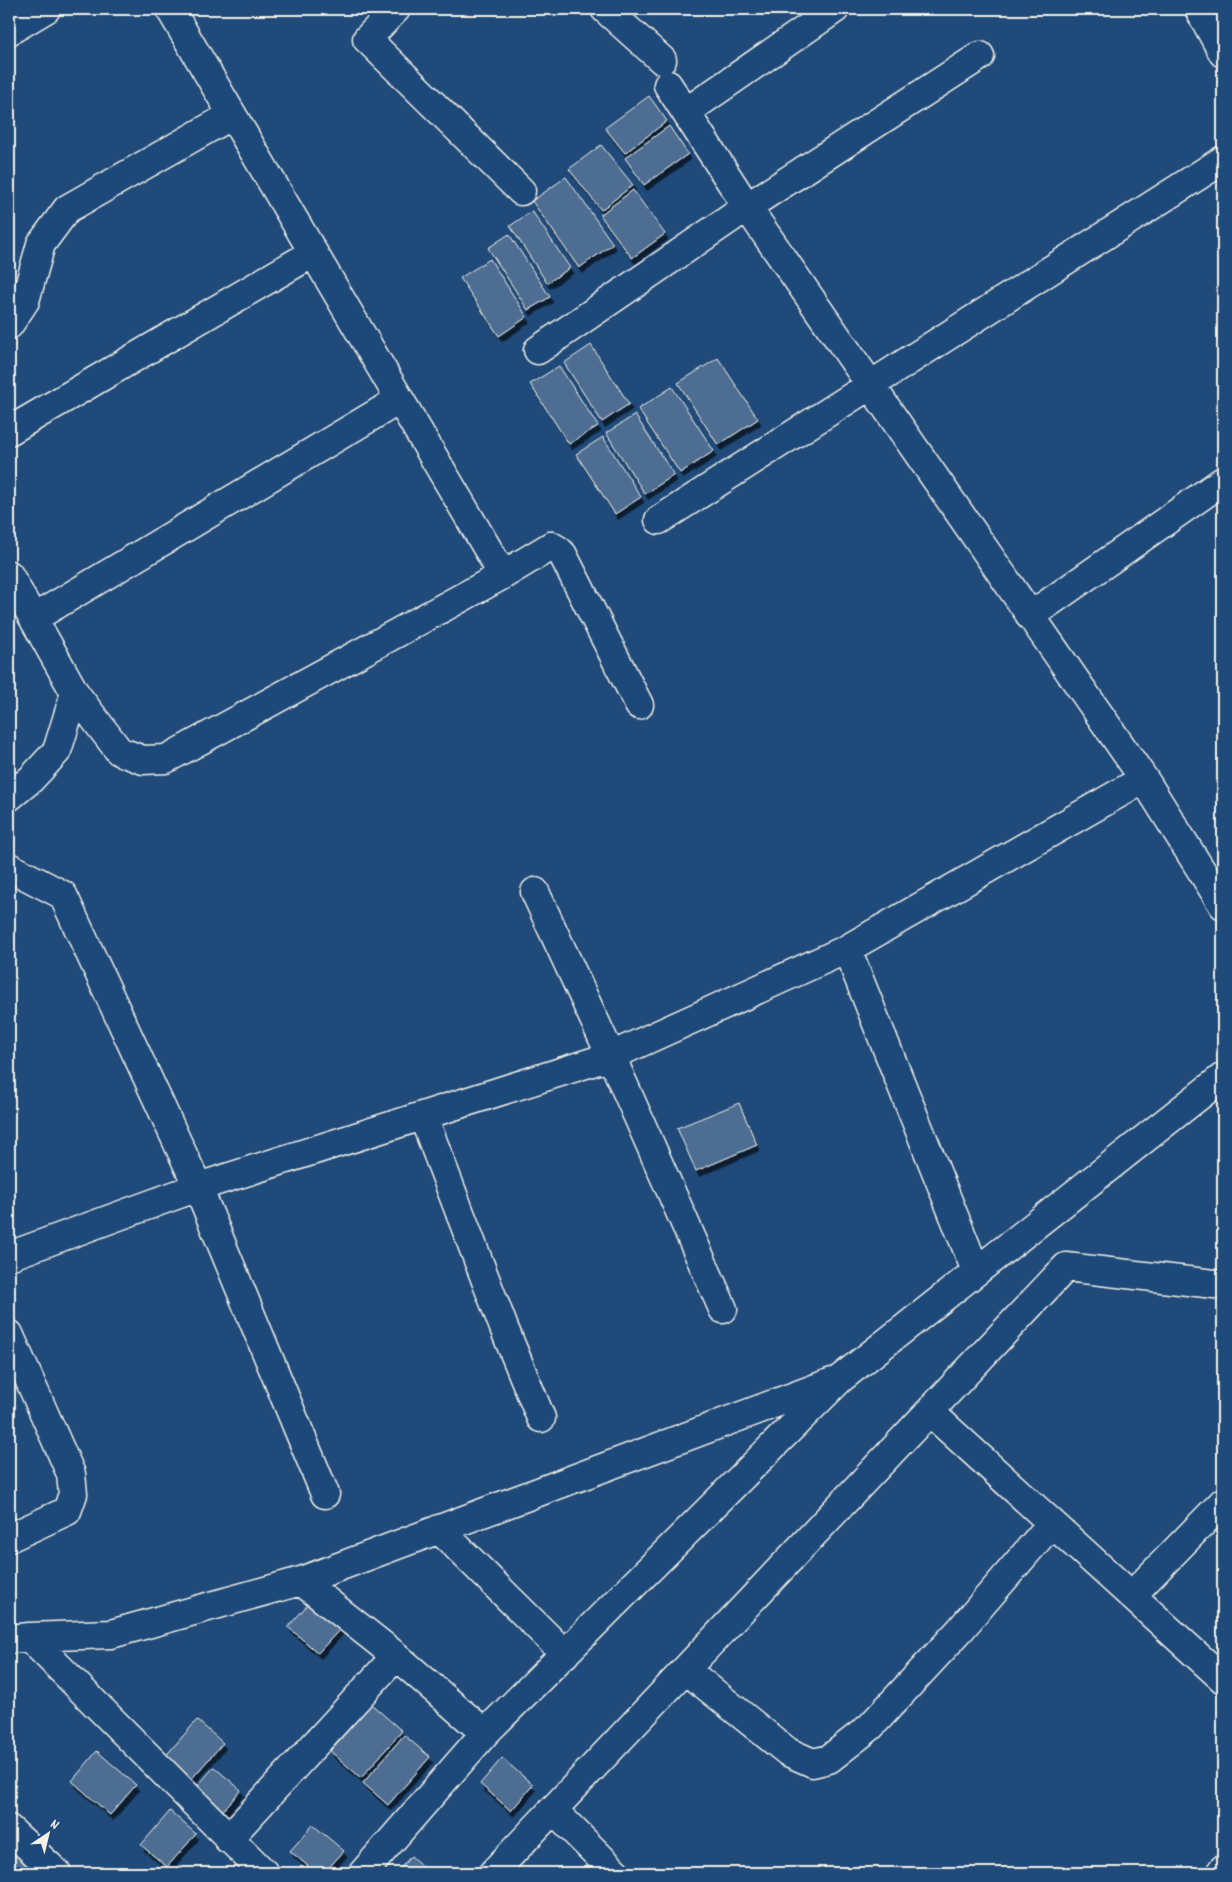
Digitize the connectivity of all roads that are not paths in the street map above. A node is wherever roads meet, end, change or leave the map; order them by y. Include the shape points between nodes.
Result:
1 (46, 9) edge
2 (170, 9) edge
3 (396, 9) edge
4 (605, 9) edge
5 (835, 9) edge
6 (1199, 9) edge
7 (9, 31) edge
8 (1223, 52) edge
9 (980, 56) dead end
10 (686, 112) junction
11 (232, 115) junction
12 (1223, 160) edge
13 (521, 192) dead end
14 (746, 207) junction
15 (313, 254) junction
16 (9, 325) edge
17 (538, 350) dead end
18 (870, 385) junction
19 (399, 400) junction
20 (9, 431) edge
21 (1223, 481) edge
22 (659, 520) dead end
23 (9, 575) edge
24 (503, 575) junction
25 (1030, 616) junction
26 (34, 618) junction
27 (75, 693) junction
28 (638, 705) dead end
29 (1144, 779) junction
30 (9, 797) edge
31 (9, 867) edge
32 (536, 892) dead end
33 (1223, 905) edge
34 (847, 949) junction
35 (611, 1056) junction
36 (1223, 1077) edge
37 (423, 1116) junction
38 (198, 1187) junction
39 (9, 1256) edge
40 (976, 1271) junction
41 (1223, 1285) edge
42 (723, 1310) dead end
43 (9, 1334) edge
44 (840, 1379) junction
45 (930, 1412) junction
46 (541, 1418) dead end
47 (324, 1494) dead end
48 (1223, 1502) edge
49 (1052, 1523) junction
50 (439, 1529) junction
51 (9, 1538) edge
52 (301, 1581) junction
53 (1132, 1595) junction
54 (19, 1638) edge
55 (565, 1654) junction
56 (396, 1656) junction
57 (686, 1670) junction
58 (1223, 1679) edge
59 (485, 1733) junction
60 (553, 1810) junction
61 (9, 1829) edge
62 (228, 1839) junction
63 (1223, 1869) edge
64 (57, 1873) edge
65 (264, 1873) edge
66 (364, 1873) edge
67 (493, 1873) edge
68 (616, 1873) edge
69 (1220, 1873) edge

1 - 7 street
2 - 11 street
3 - 13 street via 367,39
4 - 10 street via 665,73
5 - 10 street
6 - 8 street
9 - 14 street
10 - 14 street
11 - 15 street
11 - 16 street via 67,209 40,244 25,302
12 - 18 street
14 - 17 street
14 - 18 street
15 - 19 street
15 - 20 street
18 - 22 street
18 - 25 street
19 - 24 street
19 - 26 street
21 - 25 street
23 - 26 street
24 - 27 street via 166,759 143,760 119,751
24 - 28 street via 551,546 558,550
25 - 29 street
26 - 27 street
27 - 30 street via 57,751
29 - 33 street
29 - 34 street
31 - 38 street via 63,895
32 - 35 street
34 - 35 street
34 - 40 street
35 - 37 street
35 - 42 street
36 - 40 street
37 - 38 street
37 - 46 street
38 - 39 street
38 - 47 street
40 - 44 street
41 - 45 street via 1066,1267
43 - 51 street via 71,1474 73,1494 67,1511
44 - 50 street
44 - 55 street
45 - 49 street
45 - 57 street
48 - 53 street
49 - 53 street
49 - 57 street via 960,1630 870,1727 829,1759 813,1763 788,1752
50 - 52 street
50 - 55 street
52 - 54 street via 111,1634
52 - 56 street
53 - 58 street
54 - 62 street
55 - 59 street
56 - 59 street
56 - 62 street
57 - 60 street
59 - 66 street
60 - 67 street
60 - 68 street
61 - 64 street
62 - 65 street
63 - 69 street

